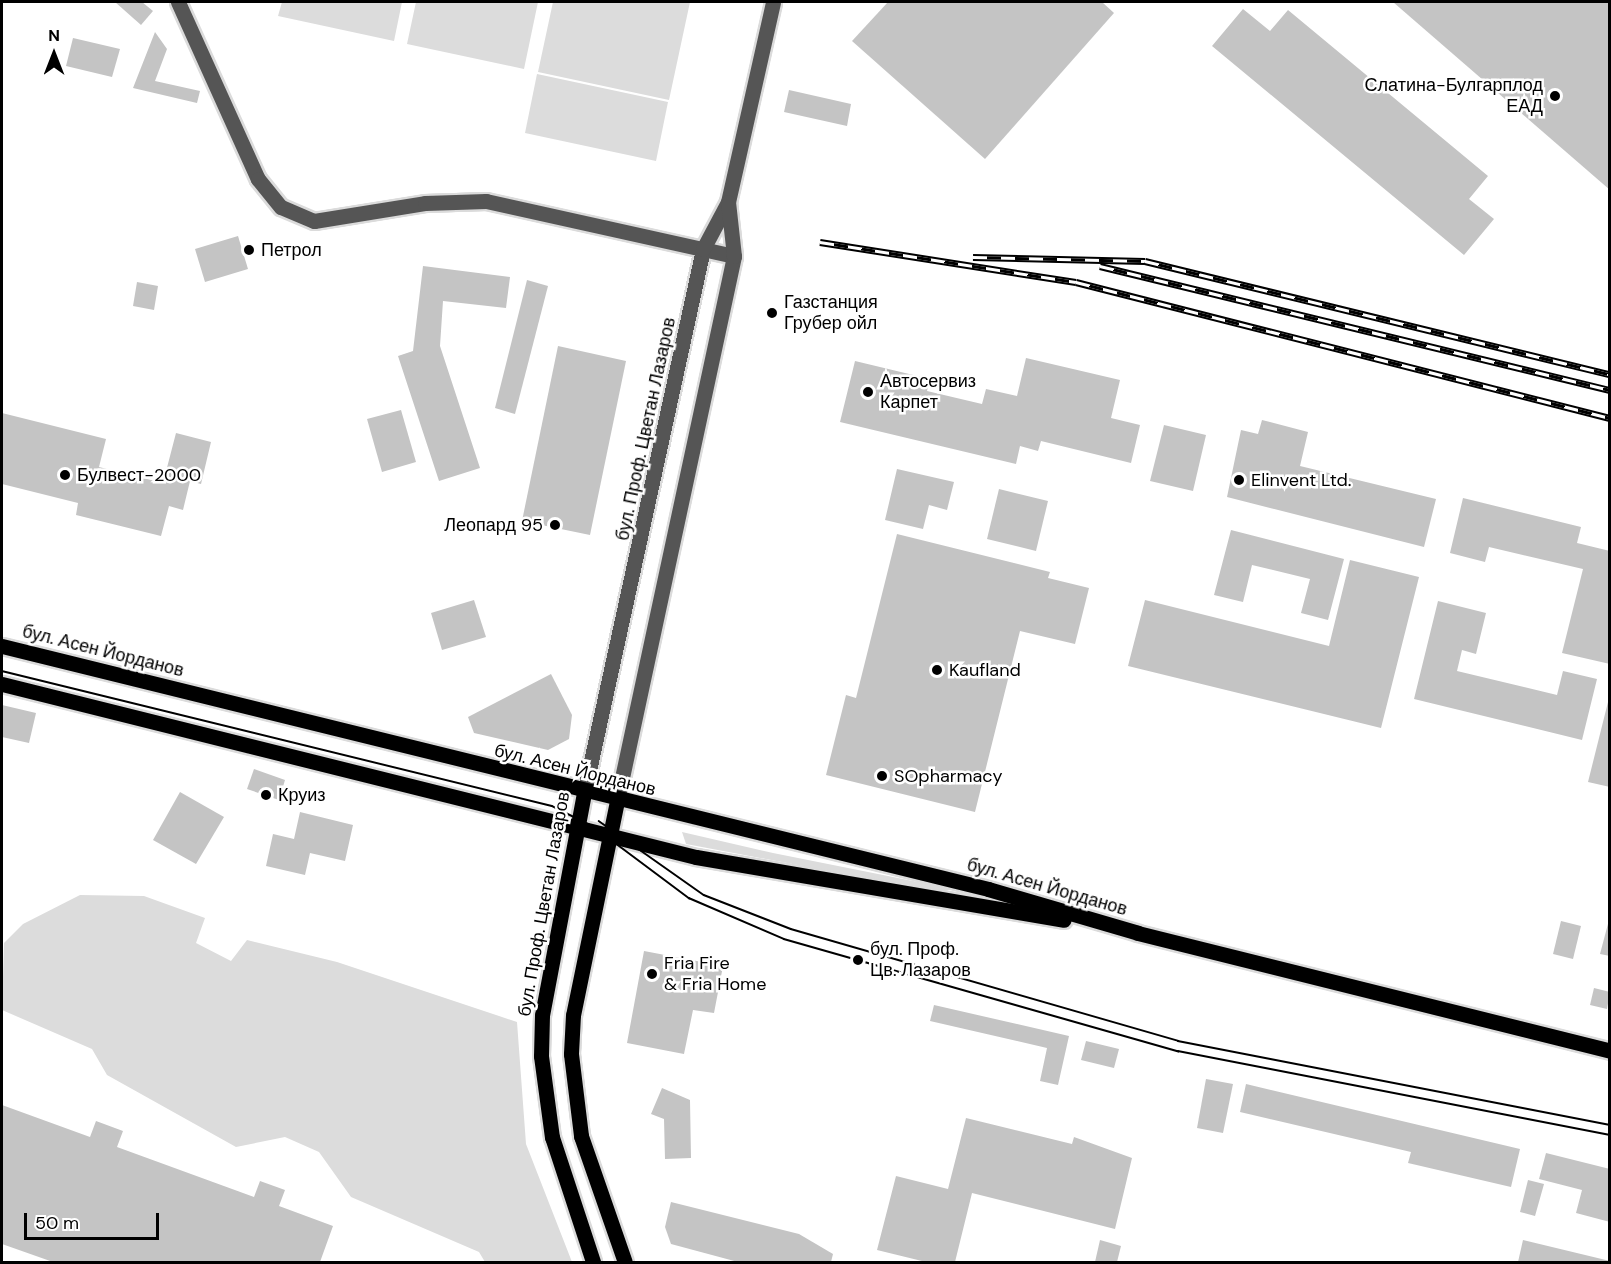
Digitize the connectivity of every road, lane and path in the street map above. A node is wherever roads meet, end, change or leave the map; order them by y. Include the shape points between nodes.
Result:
1 (178, 2) edge
2 (773, 2) edge
3 (728, 202) junction
4 (703, 249) junction
5 (734, 256) junction
6 (2, 646) edge
7 (2, 684) edge
8 (584, 793) junction
9 (617, 801) junction
10 (576, 827) junction
11 (610, 836) junction
12 (1138, 933) junction
13 (1610, 1051) edge
14 (593, 1263) edge
15 (625, 1263) edge

1 - 4 street via 258,179 281,207 314,221 425,203 486,201
2 - 3 street
3 - 4 street, бул. Проф. Цветан Лазаров
3 - 5 street
4 - 5 street
4 - 8 street, бул. Проф. Цветан Лазаров
5 - 9 street
6 - 8 main road, бул. Асен Йорданов
7 - 10 main road, бул. Асен Йорданов
8 - 9 main road, бул. Асен Йорданов
8 - 10 main road, бул. Проф. Цветан Лазаров
9 - 11 main road
9 - 12 main road, бул. Асен Йорданов via 988,889
10 - 11 main road, бул. Асен Йорданов
10 - 14 main road, бул. Проф. Цветан Лазаров via 542,1015 541,1056 552,1137
11 - 12 main road, бул. Асен Йорданов via 696,857
11 - 15 main road via 573,1015 571,1054 581,1136
12 - 13 main road, бул. Асен Йорданов

